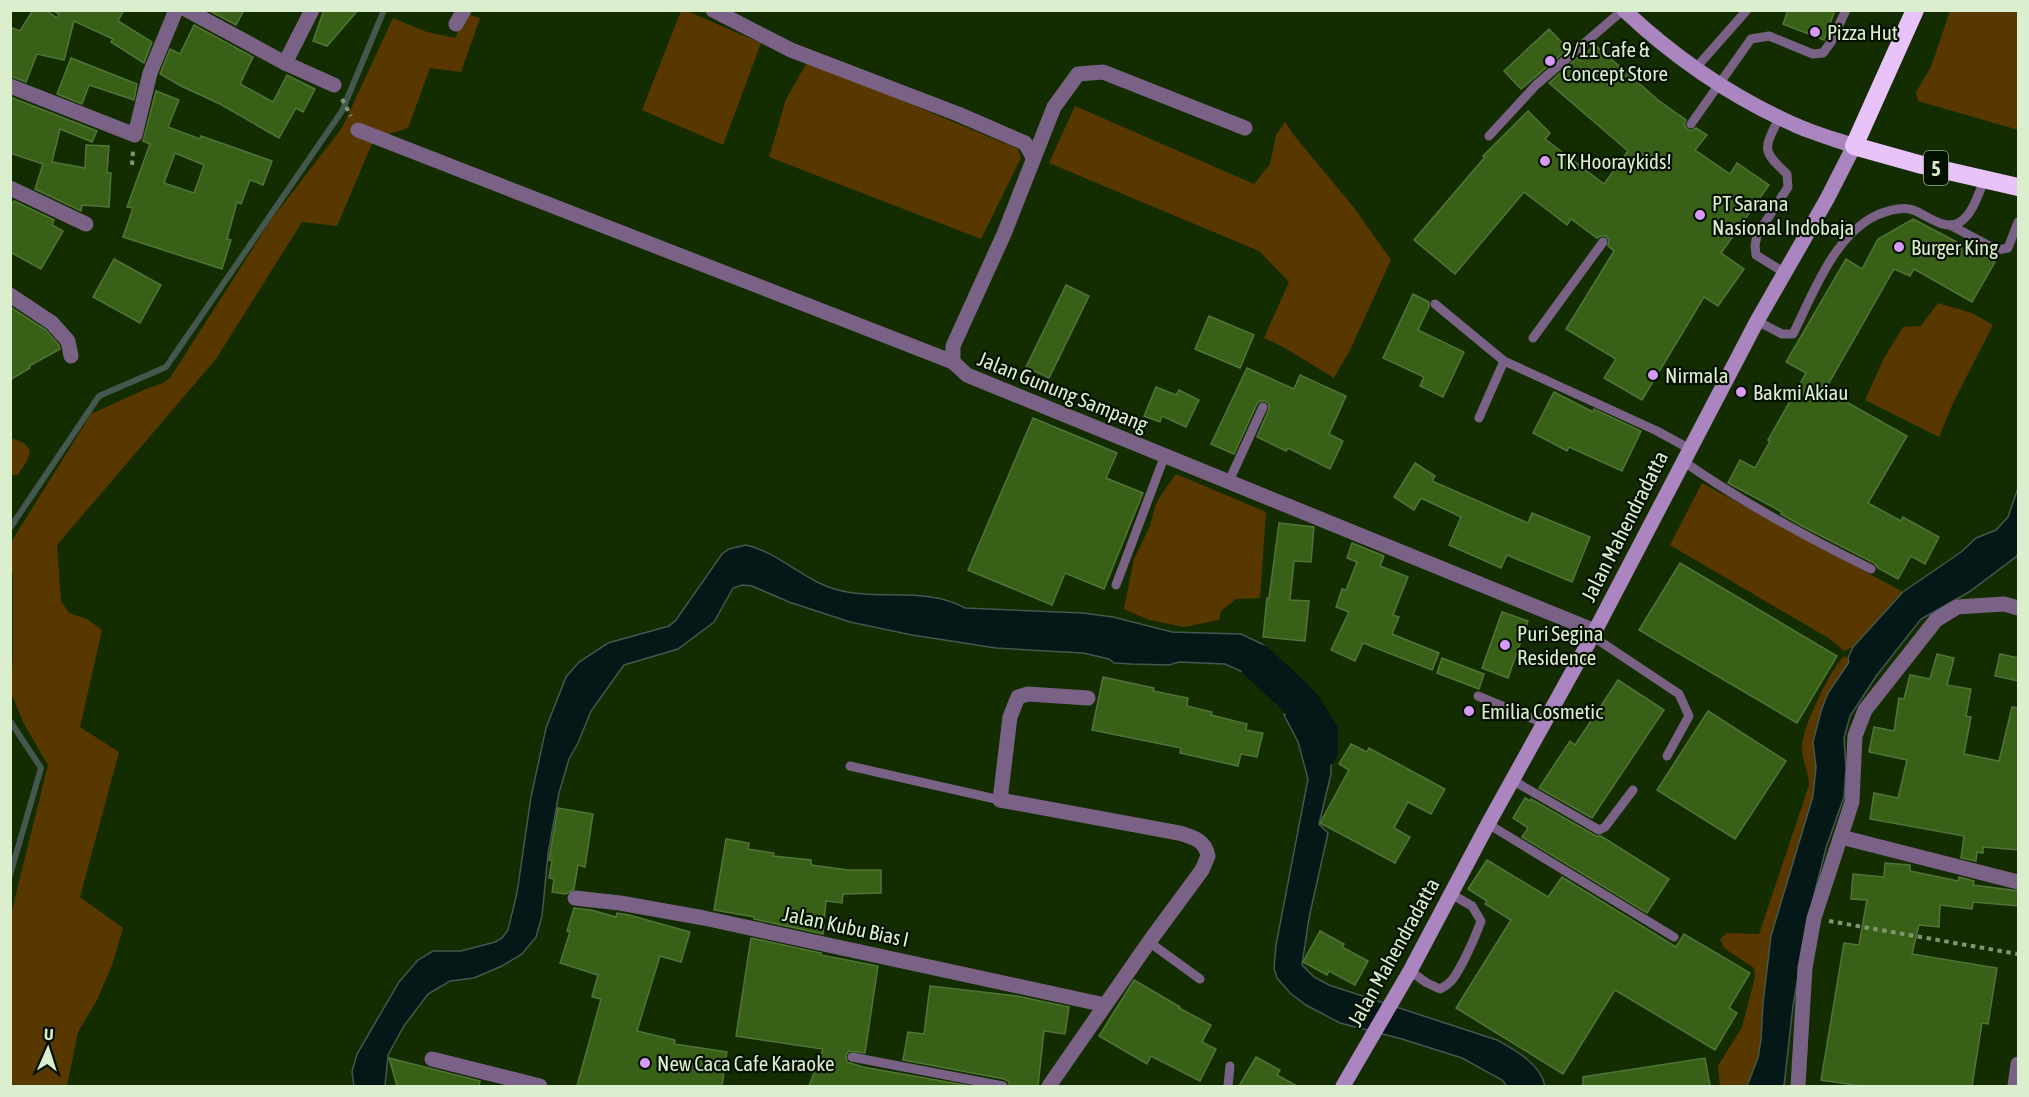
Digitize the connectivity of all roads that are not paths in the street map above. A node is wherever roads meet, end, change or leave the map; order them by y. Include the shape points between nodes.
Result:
1 (176, 10) edge
2 (187, 10) edge
3 (312, 10) edge
4 (713, 10) edge
5 (1623, 10) edge
6 (1747, 10) edge
7 (1846, 10) edge
8 (1915, 10) edge
9 (285, 63) junction
10 (1695, 69) junction
11 (334, 85) road end
12 (1719, 85) junction
13 (10, 86) edge
14 (1779, 118) junction
15 (1691, 124) dead end
16 (1245, 128) dead end
17 (358, 130) road end
18 (1490, 136) dead end
19 (1854, 146) junction
20 (1033, 157) junction
21 (1985, 178) junction
22 (2019, 187) edge
23 (10, 188) edge
24 (2019, 222) edge
25 (86, 224) dead end
26 (1950, 225) junction
27 (1603, 242) dead end
28 (1785, 273) junction
29 (10, 295) edge
30 (1435, 304) dead end
31 (1756, 321) junction
32 (1533, 338) dead end
33 (71, 356) dead end
34 (1504, 361) junction
35 (953, 362) junction
36 (1263, 407) dead end
37 (1479, 418) dead end
38 (1165, 455) junction
39 (1686, 455) junction
40 (1229, 481) junction
41 (1871, 569) dead end
42 (1116, 585) dead end
43 (2011, 606) edge
44 (1593, 634) junction
45 (1478, 696) dead end
46 (1088, 698) dead end
47 (1544, 723) junction
48 (1667, 756) dead end
49 (850, 766) dead end
50 (1512, 780) junction
51 (1633, 790) dead end
52 (1000, 800) junction
53 (1488, 824) junction
54 (1841, 837) junction
55 (2019, 882) edge
56 (1451, 894) junction
57 (575, 898) dead end
58 (1674, 937) dead end
59 (1149, 942) junction
60 (1410, 971) junction
61 (1200, 980) dead end
62 (1105, 1005) junction
63 (852, 1057) dead end
64 (432, 1059) dead end
65 (2019, 1064) edge
66 (1230, 1066) dead end
67 (540, 1086) edge
68 (1003, 1086) edge
69 (1049, 1086) edge
70 (1228, 1086) edge
71 (1343, 1086) edge
72 (1798, 1086) edge
73 (2015, 1086) edge

1 - 13 street via 150,73 135,135
2 - 9 street
3 - 9 street
4 - 20 street via 791,50 1025,143
5 - 10 main road
5 - 18 lane via 1536,85
6 - 10 lane
7 - 12 lane via 1823,53 1813,54 1769,36 1750,39
8 - 19 highway, Jalan Mahendradatta
9 - 11 street
10 - 12 main road
12 - 14 main road
12 - 15 lane
14 - 19 main road
14 - 28 lane via 1766,144 1769,157 1787,174 1788,187 1757,235 1755,246 1756,255
16 - 20 street, Jalan Gunung Sampang via 1103,72 1078,74 1054,107
17 - 35 street
19 - 21 highway, 5
19 - 28 main road, Jalan Mahendradatta
20 - 35 street, Jalan Gunung Sampang via 1004,234 953,346
21 - 22 highway, 5
21 - 26 lane via 1970,210 1960,222
23 - 25 street
24 - 26 lane via 2008,248 2003,250
26 - 31 lane via 1911,209 1890,210 1875,216 1859,226 1832,257 1793,334 1782,334
27 - 32 lane
28 - 31 main road, Jalan Mahendradatta
29 - 33 street via 52,323 68,341
30 - 34 lane
31 - 39 main road, Jalan Mahendradatta
34 - 37 lane
34 - 39 lane via 1657,431
35 - 38 street, Jalan Gunung Sampang via 967,375
36 - 40 lane
38 - 40 street, Jalan Gunung Sampang
38 - 42 lane
39 - 41 lane via 1711,481 1792,530
39 - 44 main road, Jalan Mahendradatta
40 - 44 street, Jalan Gunung Sampang
43 - 54 street via 1957,607 1936,620 1865,710 1855,736 1852,802
44 - 47 main road, Jalan Mahendradatta
44 - 48 lane via 1679,694 1689,716
45 - 47 lane
46 - 52 street via 1028,694 1018,697 1010,717
47 - 50 main road, Jalan Mahendradatta
49 - 52 lane
50 - 51 lane via 1599,830
50 - 53 main road, Jalan Mahendradatta
52 - 59 street via 1179,833 1203,844 1208,856 1202,870
53 - 56 main road, Jalan Mahendradatta
53 - 58 lane
54 - 55 street
54 - 72 street via 1814,918 1805,968
56 - 60 main road, Jalan Mahendradatta
56 - 60 lane via 1472,906 1481,921 1454,976 1440,989
57 - 62 street, Jalan Kubu Bias I via 704,918
59 - 61 lane
59 - 62 street
60 - 71 main road, Jalan Mahendradatta
62 - 69 street
63 - 68 lane
64 - 67 street
65 - 73 street
66 - 70 lane

